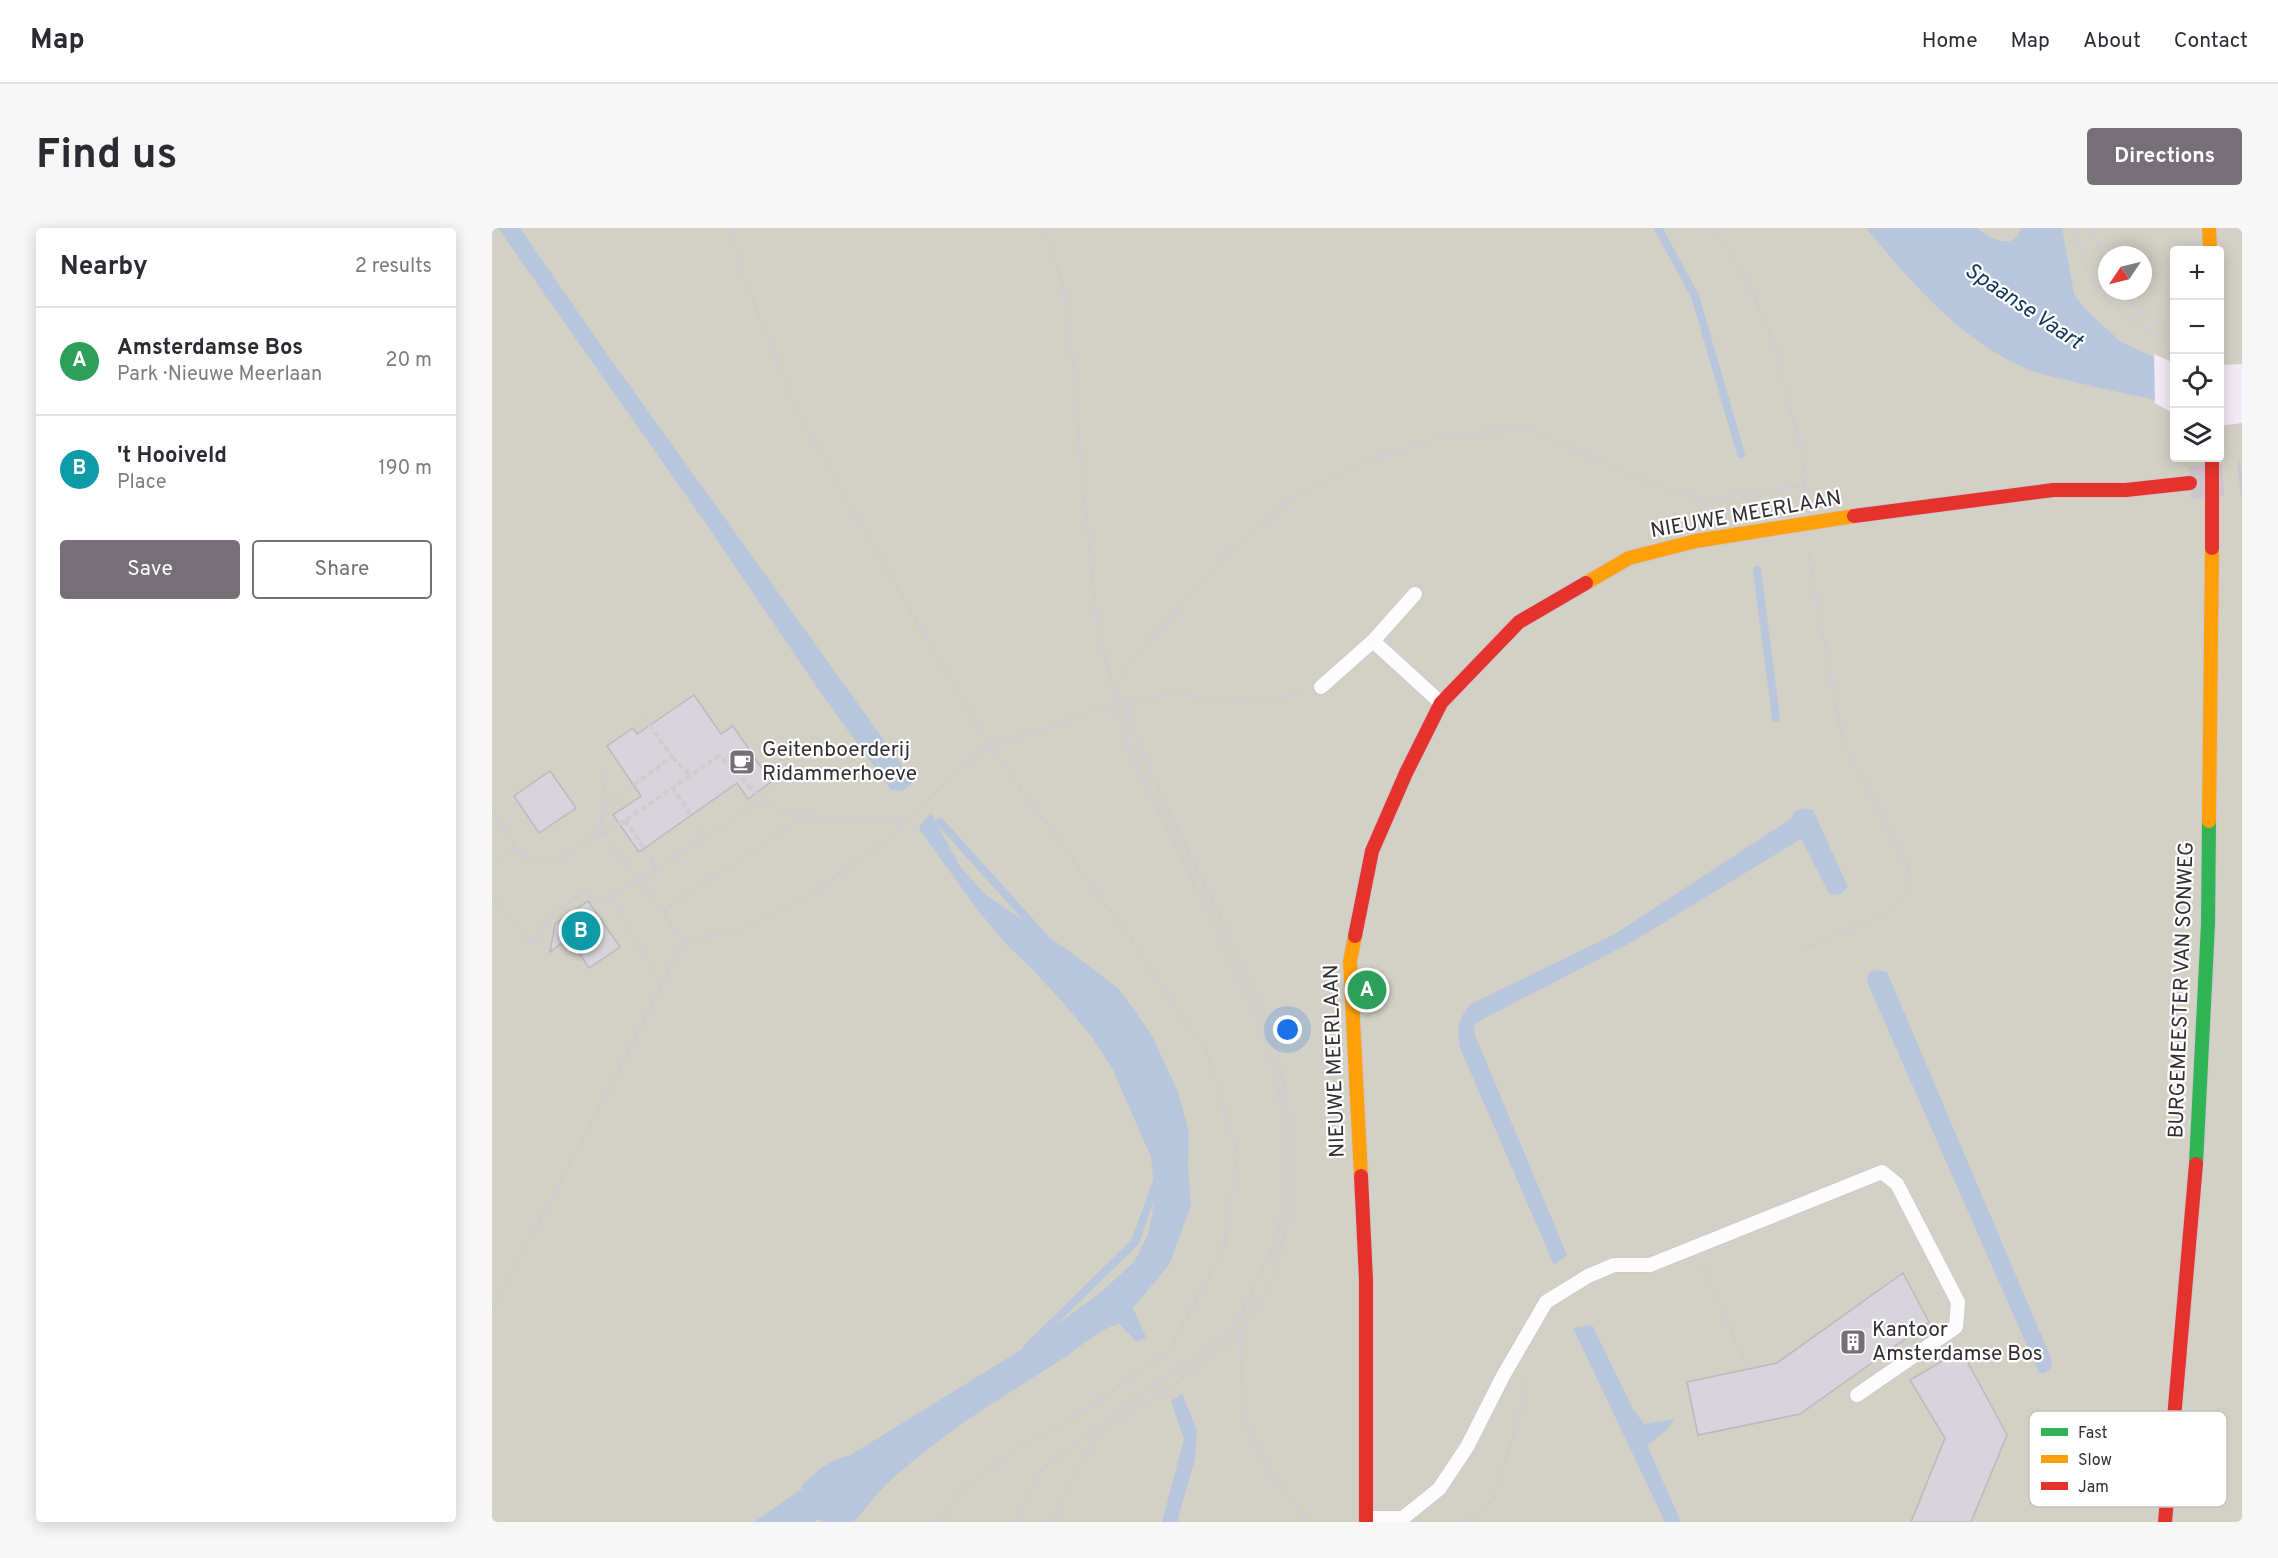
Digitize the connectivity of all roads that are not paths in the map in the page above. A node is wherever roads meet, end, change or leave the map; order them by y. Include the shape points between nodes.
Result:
1 (2208, 228) edge
2 (2210, 246) edge
3 (2212, 462) edge
4 (2190, 483) tunnel mouth
5 (1415, 594) dead end
6 (1372, 641) junction
7 (1321, 687) road end
8 (1441, 703) junction
9 (1857, 1395) dead end
10 (2175, 1411) edge
11 (2166, 1507) edge
12 (1366, 1520) edge
13 (2165, 1522) edge

1 - 2 main road
3 - 10 main road, BURGEMEESTER VAN SONWEG, bridge via 2208,924 2192,1227
4 - 8 main road, NIEUWE MEERLAAN via 2126,490 2053,490 1817,521 1696,541 1629,558 1519,622
5 - 6 lane
6 - 7 lane
6 - 8 lane
8 - 12 main road, NIEUWE MEERLAAN via 1372,851 1350,961 1366,1280
9 - 12 lane via 1956,1327 1958,1302 1897,1184 1882,1172 1650,1265 1614,1265 1546,1302 1467,1447 1439,1490 1403,1518
11 - 13 main road, BURGEMEESTER VAN SONWEG, bridge

